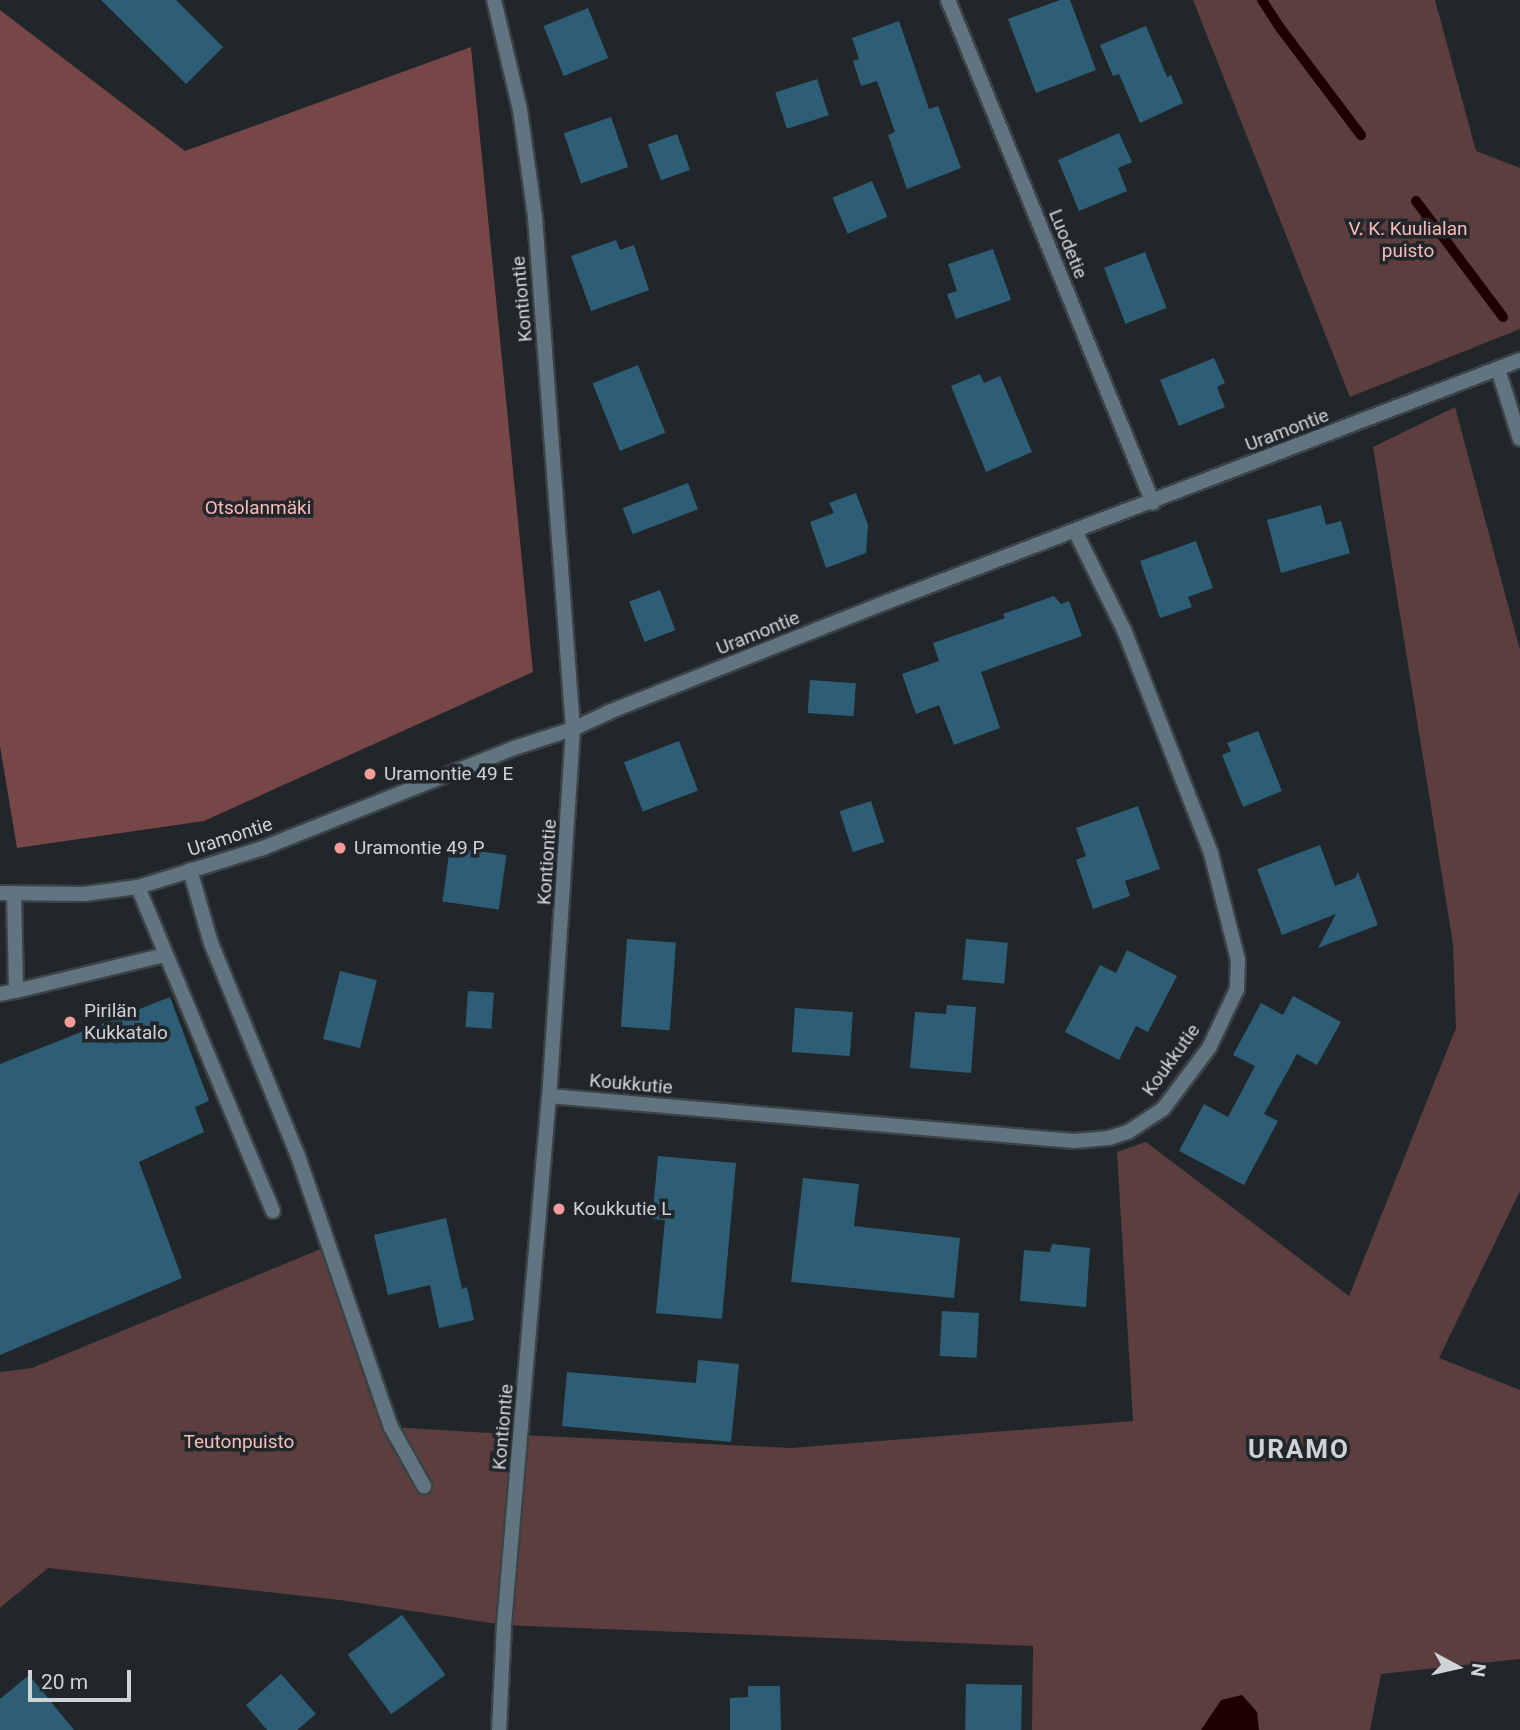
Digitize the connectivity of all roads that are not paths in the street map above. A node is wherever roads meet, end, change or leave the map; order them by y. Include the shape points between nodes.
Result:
1 (494, 0) edge
2 (948, 0) edge
3 (1520, 360) edge
4 (1498, 369) junction
5 (1520, 439) edge
6 (1153, 503) junction
7 (1076, 533) junction
8 (573, 729) junction
9 (190, 870) junction
10 (138, 887) junction
11 (7, 893) edge
12 (165, 955) junction
13 (16, 991) junction
14 (0, 994) edge
15 (549, 1096) junction
16 (272, 1210) dead end
17 (424, 1486) dead end
18 (499, 1730) edge

1 - 8 street, Kontiontie via 520,110 533,206
2 - 6 street, Luodetie
3 - 4 street, Uramontie
4 - 5 street
4 - 6 street, Uramontie
6 - 7 street, Uramontie
7 - 8 street, Uramontie via 850,617
7 - 15 street, Koukkutie via 1124,630 1211,853 1238,960 1237,989 1209,1048 1163,1108 1128,1132 1074,1141
8 - 9 street, Uramontie via 263,848
8 - 15 street, Kontiontie
9 - 10 street, Uramontie
9 - 17 street via 211,943 298,1156 391,1427
10 - 11 street, Uramontie via 84,894
10 - 12 street
11 - 13 street
12 - 13 street
12 - 16 street
13 - 14 street
15 - 18 street, Kontiontie

